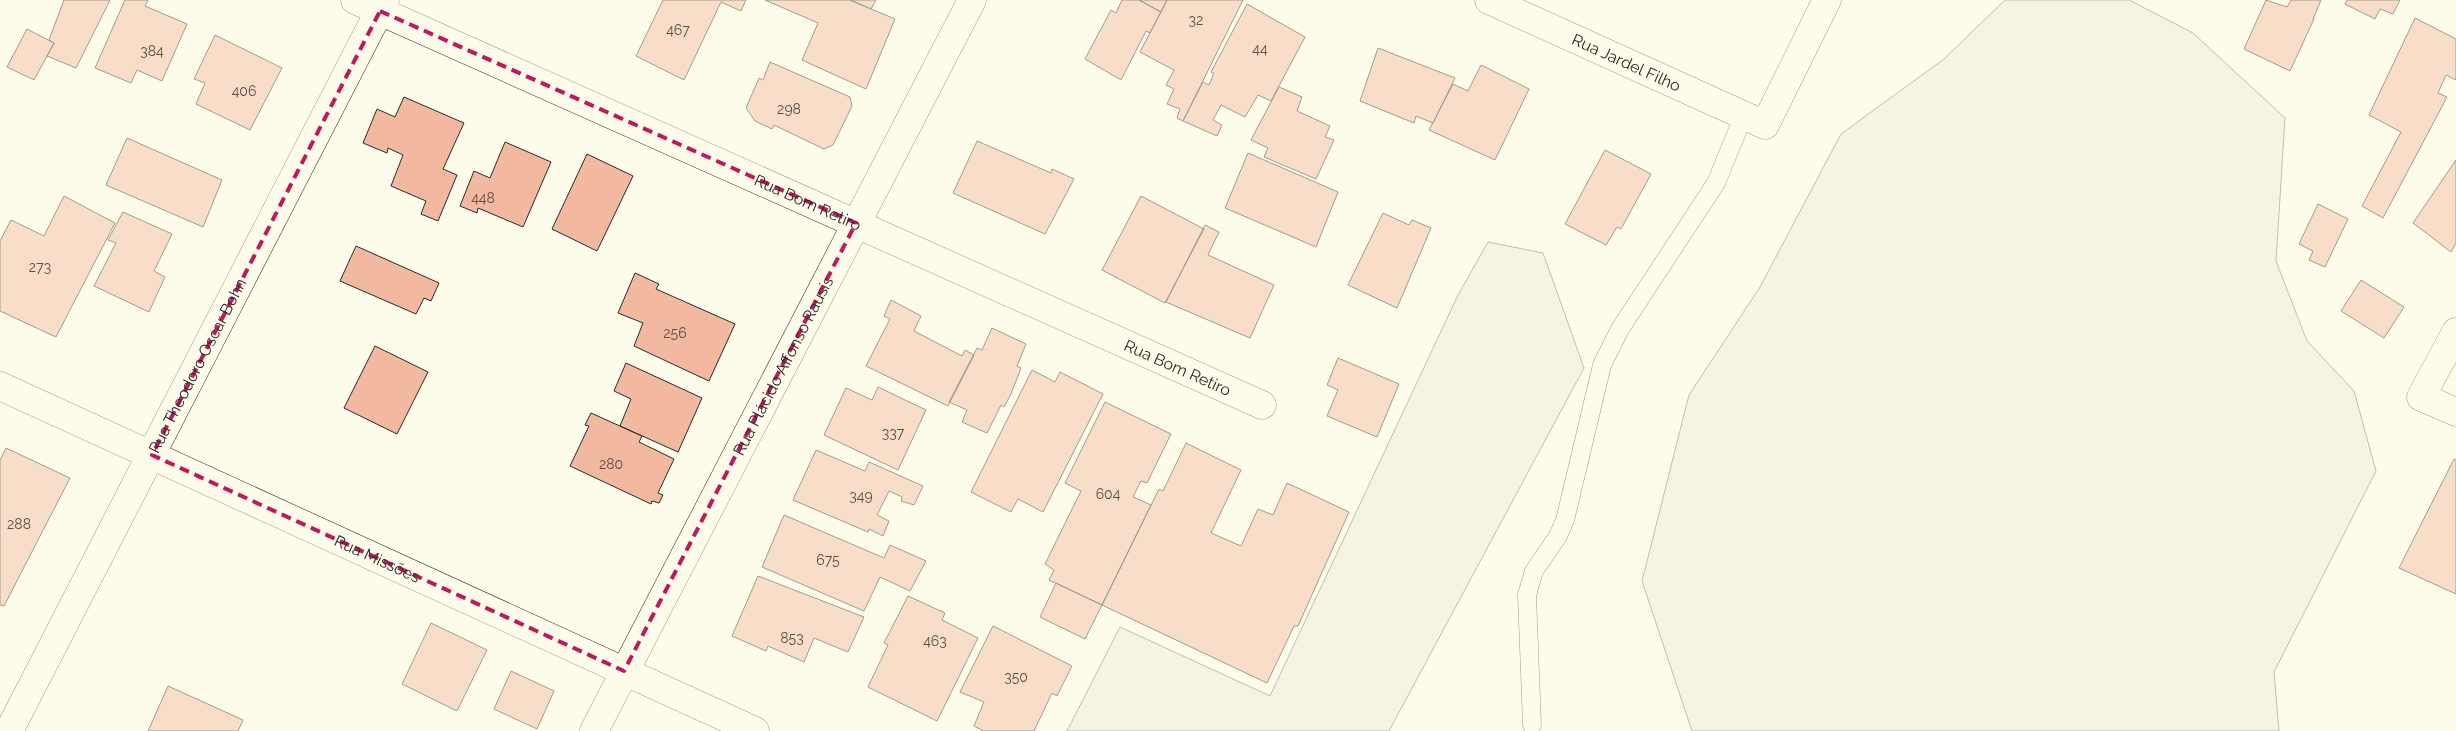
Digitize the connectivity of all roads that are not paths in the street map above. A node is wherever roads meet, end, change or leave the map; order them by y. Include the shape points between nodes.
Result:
1 (355, 0) edge
2 (972, 0) edge
3 (1489, 0) edge
4 (1827, 0) edge
5 (382, 6) edge
6 (1754, 120) junction
7 (856, 223) junction
8 (2456, 332) edge
9 (0, 386) edge
10 (1262, 405) dead end
11 (2456, 412) edge
12 (152, 455) junction
13 (624, 671) junction
14 (1532, 725) dead end
15 (9, 731) edge
16 (594, 731) edge
17 (755, 731) edge

1 - 5 street, Rua Bom Retiro
2 - 7 street, Rua Plácido Affonso Rausis
3 - 6 street, Rua Jardel Filho
4 - 6 street
5 - 7 street, Rua Bom Retiro
5 - 12 street, Rua Theodoro Oscar Bohn
6 - 14 lane via 1620,328 1602,366 1566,520 1534,571 1527,595
7 - 10 street, Rua Bom Retiro
7 - 13 street, Rua Plácido Affonso Rausis
8 - 11 street via 2421,398
9 - 12 street, Rua Missões
12 - 13 street, Rua Missões
12 - 15 street, Rua Theodoro Oscar Bohn
13 - 16 street, Rua Plácido Affonso Rausis
13 - 17 street, Rua Missões

